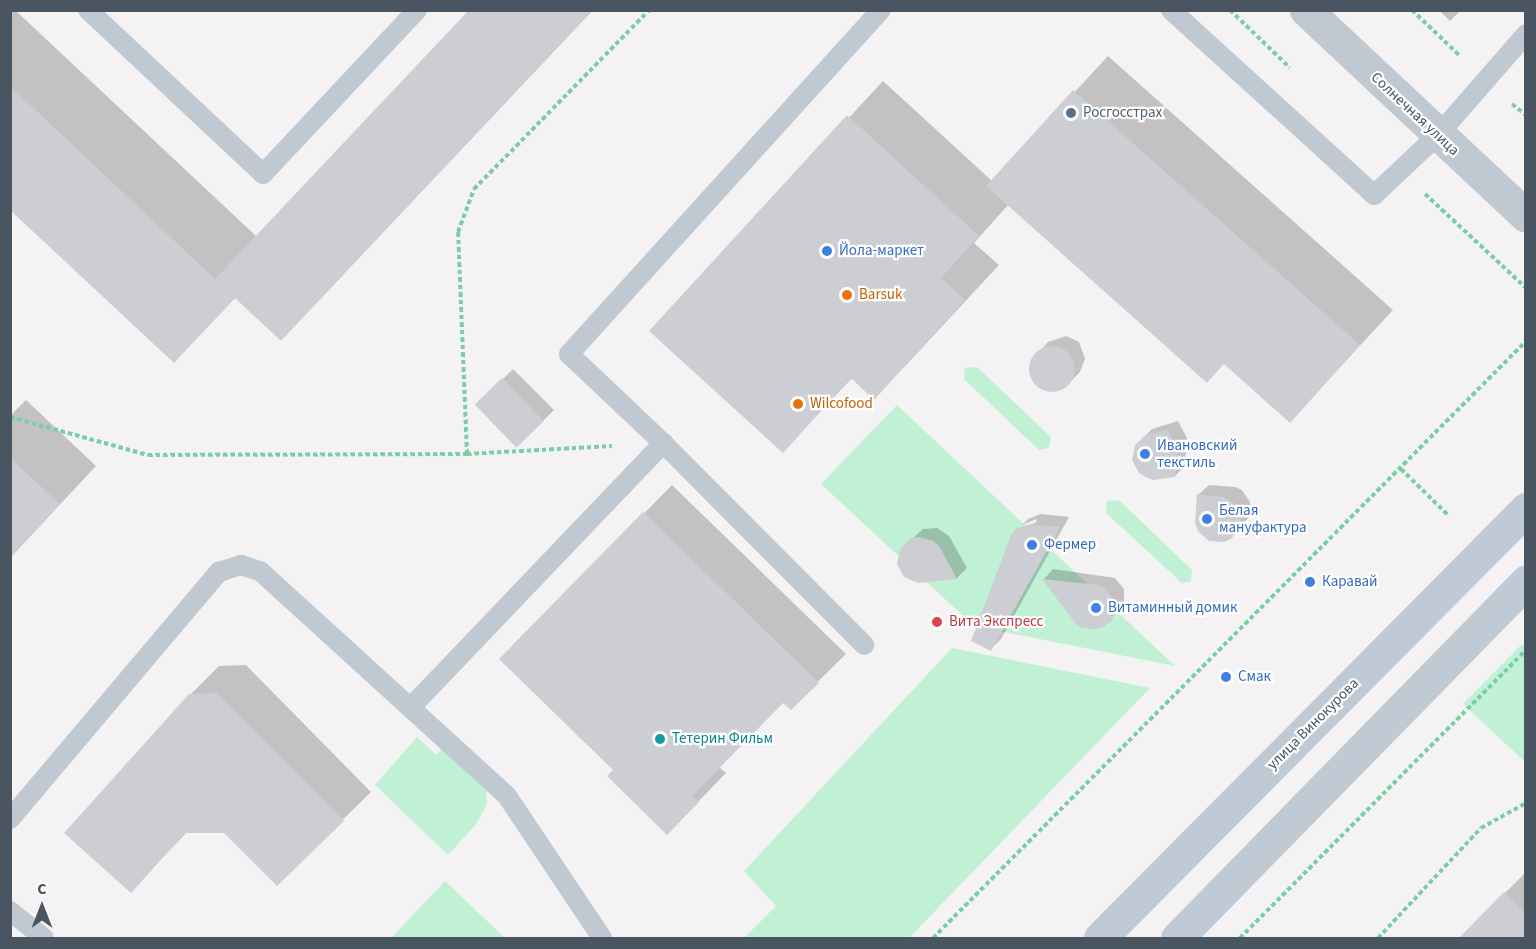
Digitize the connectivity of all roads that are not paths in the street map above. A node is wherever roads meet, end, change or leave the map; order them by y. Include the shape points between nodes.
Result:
1 (88, 10) edge
2 (417, 10) edge
3 (881, 10) edge
4 (1171, 10) edge
5 (1306, 10) edge
6 (1526, 34) edge
7 (1438, 135) junction
8 (1526, 216) edge
9 (663, 443) junction
10 (1526, 509) edge
11 (1526, 582) edge
12 (864, 645) dead end
13 (412, 706) junction
14 (10, 819) edge
15 (10, 911) edge
16 (44, 939) edge
17 (602, 939) edge
18 (1100, 939) edge
19 (1177, 939) edge

1 - 2 lane via 263,174
3 - 9 lane via 569,354
4 - 7 lane via 1374,195
5 - 7 street, Солнечная улица
6 - 7 lane
7 - 8 street, Солнечная улица
9 - 12 lane
9 - 13 lane
10 - 18 main road, улица Винокурова
11 - 19 main road
13 - 14 lane via 260,571 241,565 219,572
13 - 17 lane via 507,796
15 - 16 lane

